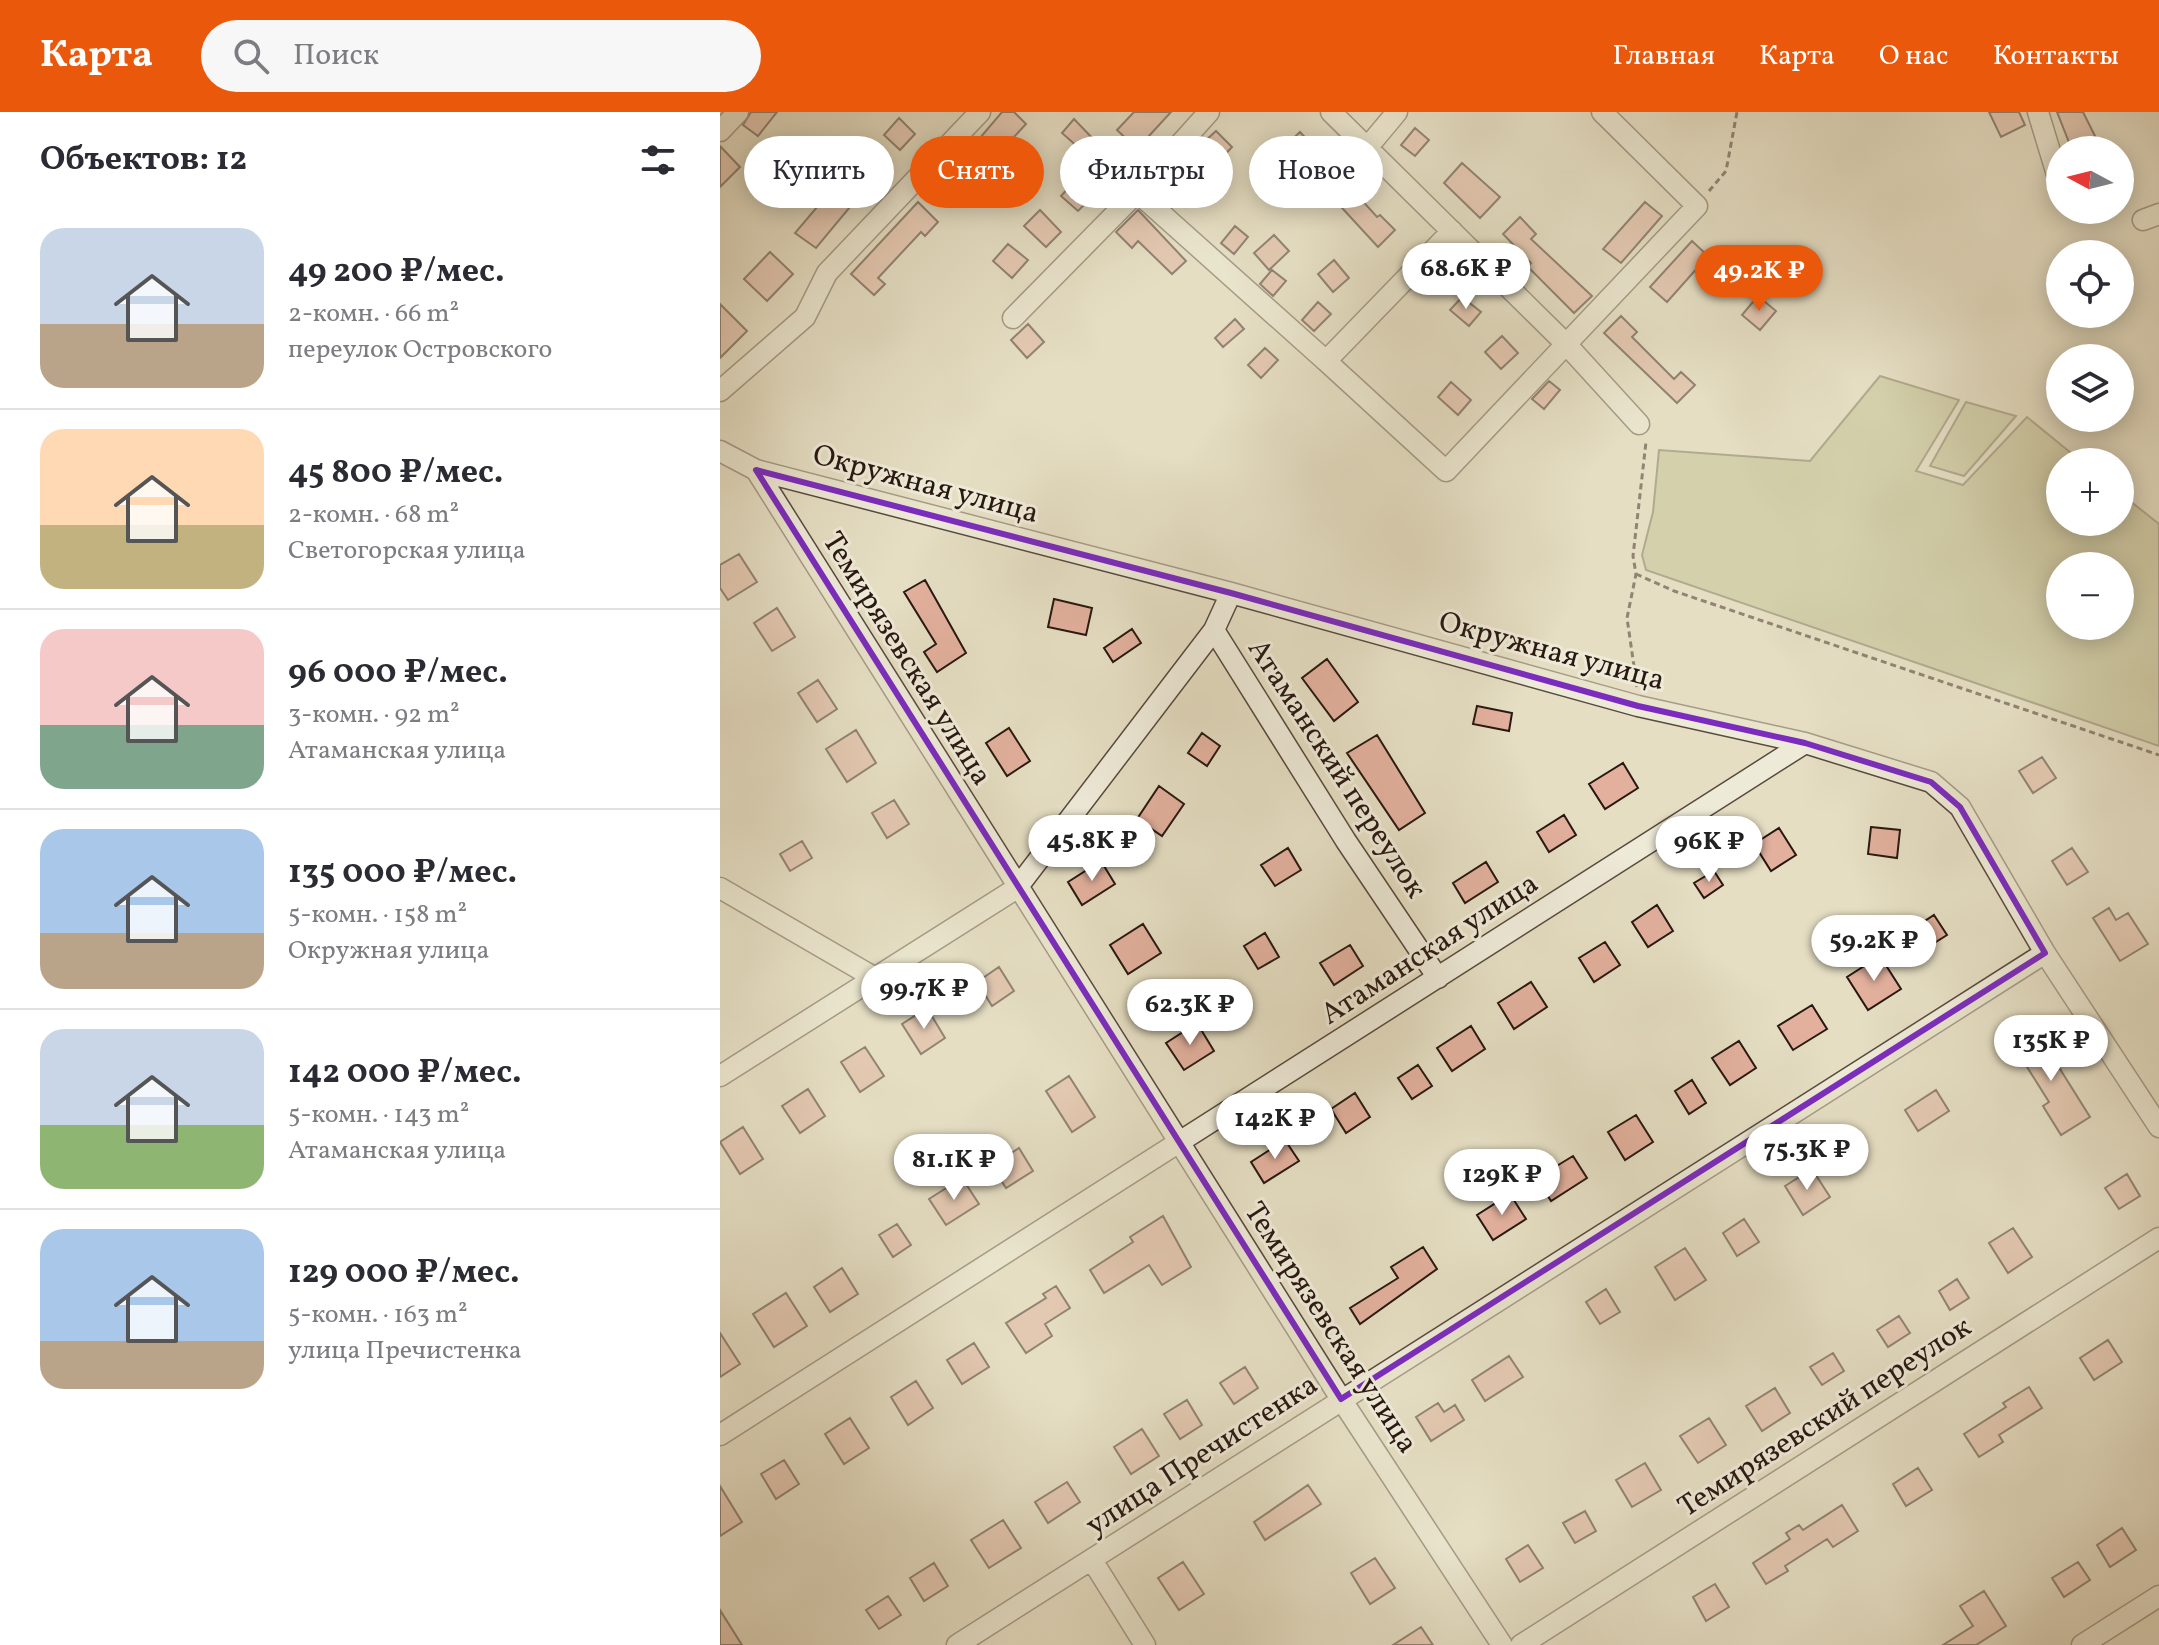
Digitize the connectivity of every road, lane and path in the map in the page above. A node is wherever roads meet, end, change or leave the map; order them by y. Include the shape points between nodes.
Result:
1 (738, 112) edge
2 (980, 112) edge
3 (1209, 112) edge
4 (1331, 112) edge
5 (1397, 112) edge
6 (1602, 112) edge
7 (1737, 112) edge
8 (2038, 112) edge
9 (720, 131) edge
10 (1187, 136) edge
11 (1355, 136) edge
12 (1377, 136) edge
13 (2046, 138) edge
14 (1383, 164) edge
15 (1697, 206) junction
16 (1121, 208) edge
17 (1155, 208) edge
18 (1452, 231) junction
19 (1013, 318) dead end
20 (1566, 344) junction
21 (1326, 361) junction
22 (720, 391) edge
23 (1639, 424) joint
24 (720, 451) edge
25 (756, 470) junction
26 (1636, 574) junction
27 (1231, 593) junction
28 (1214, 630) junction
29 (1638, 706) junction
30 (1805, 743) junction
31 (2159, 755) edge
32 (720, 888) edge
33 (1017, 888) junction
34 (2045, 953) junction
35 (875, 978) junction
36 (1438, 978) junction
37 (720, 1076) edge
38 (2159, 1127) edge
39 (1179, 1143) junction
40 (2159, 1238) edge
41 (1341, 1399) junction
42 (720, 1435) edge
43 (1092, 1560) junction
44 (2159, 1596) edge
45 (957, 1645) edge
46 (1145, 1645) edge
47 (1502, 1645) edge
48 (1521, 1645) edge
49 (2082, 1645) edge

1 - 9 street
2 - 22 street via 827,273 805,317
3 - 10 street
4 - 11 street
5 - 12 street
6 - 15 street
7 - 15 path via 1726,171
8 - 13 street
14 - 18 street
15 - 20 street
16 - 19 street
17 - 21 street
18 - 20 street
18 - 21 street
20 - 21 street via 1446,471
20 - 23 street
23 - 26 path via 1647,446 1633,556
24 - 25 street, Окружная улица
25 - 27 street, Окружная улица
25 - 33 street, Темирязевская улица
26 - 29 path via 1627,618
26 - 31 path
27 - 28 street
27 - 29 street, Окружная улица
28 - 33 street
28 - 36 street, Атаманский переулок
29 - 30 street, Окружная улица
30 - 34 street, Окружная улица via 1931,782 1960,807
30 - 36 street, Атаманская улица
32 - 35 street
33 - 35 street
33 - 39 street, Темирязевская улица
34 - 38 street, Окружная улица
34 - 41 street, улица Пречистенка
35 - 37 street
36 - 39 street, Атаманская улица
39 - 41 street, Темирязевская улица
39 - 42 street, Атаманская улица
40 - 48 street, Темирязевский переулок
41 - 43 street, улица Пречистенка
41 - 47 street, Темирязевская улица
43 - 45 street, улица Пречистенка
43 - 46 street
44 - 49 street

